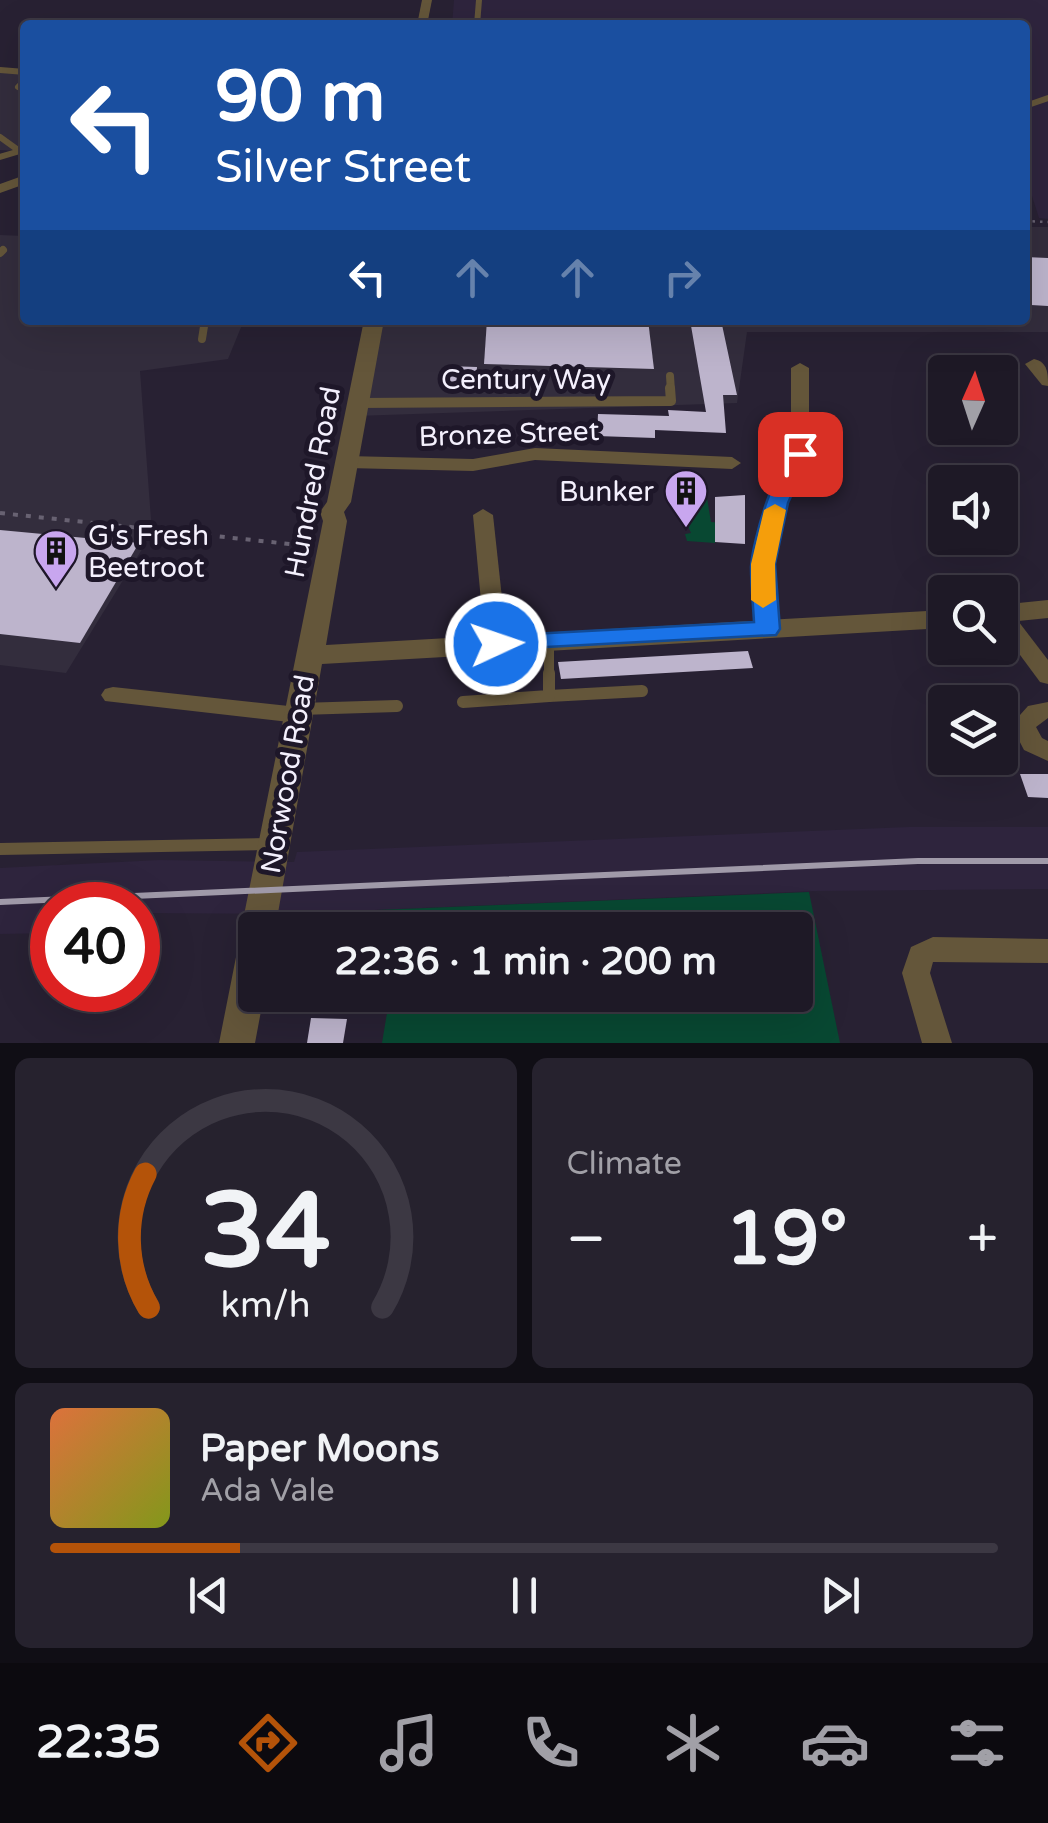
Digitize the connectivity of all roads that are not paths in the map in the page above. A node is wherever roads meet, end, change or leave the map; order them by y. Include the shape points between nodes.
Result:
1 (20, 84) edge
2 (18, 87) dead end
3 (203, 325) edge
4 (373, 325) edge
5 (202, 339) dead end
6 (1034, 364) dead end
7 (800, 368) dead end
8 (670, 376) dead end
9 (1048, 381) edge
10 (358, 403) junction
11 (347, 462) junction
12 (732, 463) dead end
13 (483, 515) dead end
14 (1048, 609) edge
15 (1018, 612) edge
16 (928, 620) edge
17 (767, 629) junction
18 (1018, 636) edge
19 (548, 641) junction
20 (496, 644) junction
21 (309, 656) junction
22 (1048, 676) edge
23 (642, 690) dead end
24 (113, 695) dead end
25 (549, 696) junction
26 (463, 702) dead end
27 (397, 706) dead end
28 (1048, 710) edge
29 (299, 712) junction
30 (1048, 752) edge
31 (274, 844) junction
32 (0, 849) edge
33 (261, 912) edge
34 (1048, 951) edge
35 (243, 1012) edge
36 (237, 1043) edge
37 (937, 1043) edge

1 - 2 lane
3 - 5 lane
4 - 10 street, Hundred Road
6 - 9 street
7 - 17 street via 800,454 777,503 763,564
8 - 10 lane, Century Way via 671,401
10 - 11 street, Hundred Road
11 - 12 street, Bronze Street via 473,465 535,454
11 - 21 street, Hundred Road via 332,512
13 - 20 street
14 - 15 street
16 - 17 street, Norwood Road
17 - 19 street, Norwood Road
18 - 22 street
19 - 20 street, Norwood Road
19 - 25 lane
20 - 21 street, Norwood Road
21 - 29 street, Norwood Road
23 - 25 lane
24 - 29 street
25 - 26 lane
27 - 29 lane
28 - 30 street via 1023,725 1033,744
29 - 31 street, Norwood Road
31 - 32 lane
31 - 33 street, Norwood Road
34 - 37 street via 932,949 921,955 916,973
35 - 36 street

